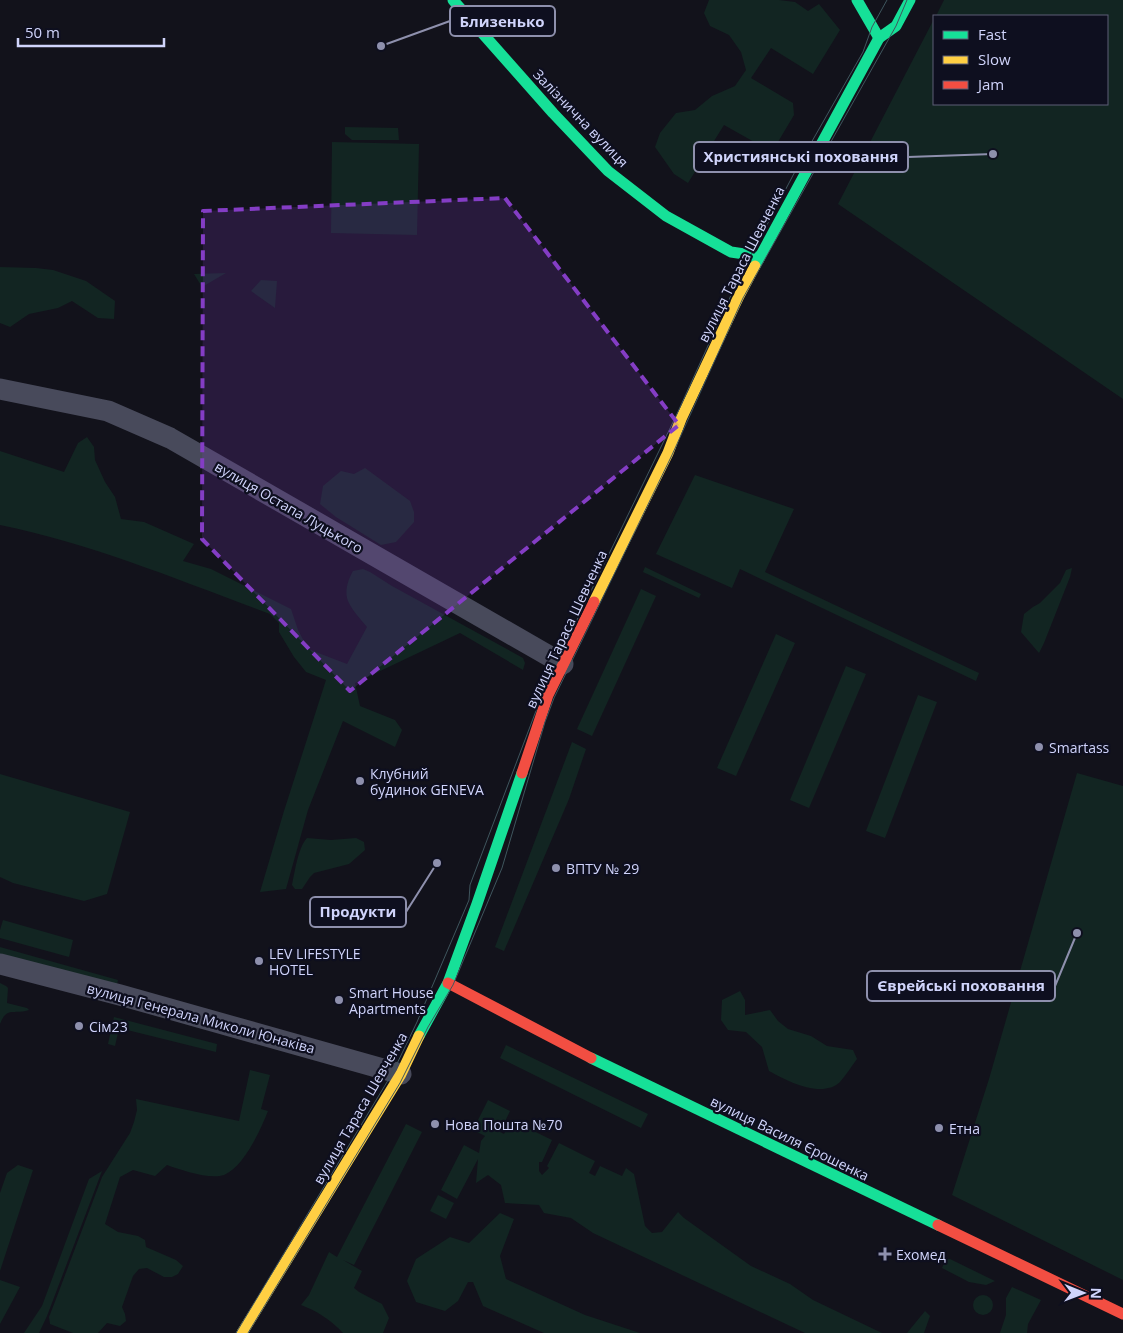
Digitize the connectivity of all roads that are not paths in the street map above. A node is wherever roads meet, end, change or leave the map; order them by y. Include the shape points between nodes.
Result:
1 (453, 0) edge
2 (857, 0) edge
3 (910, 0) edge
4 (879, 38) junction
5 (759, 259) junction
6 (0, 389) edge
7 (563, 664) junction
8 (0, 964) edge
9 (448, 983) junction
10 (401, 1074) junction
11 (1123, 1314) edge
12 (242, 1333) edge

1 - 5 main road, Залізнична вулиця via 608,171 666,216 731,252
2 - 4 main road
3 - 4 main road, вулиця Тараса Шевченка via 896,26
4 - 5 main road, вулиця Тараса Шевченка
5 - 7 main road, вулиця Тараса Шевченка via 685,410 668,454
6 - 7 street, вулиця Остапа Луцького via 108,411 170,438
7 - 9 main road, вулиця Тараса Шевченка via 548,696
8 - 10 street, вулиця Генерала Миколи Юнаківа
9 - 10 main road, вулиця Тараса Шевченка
9 - 11 main road, вулиця Василя Єрошенка via 628,1077
10 - 12 main road, вулиця Тараса Шевченка

